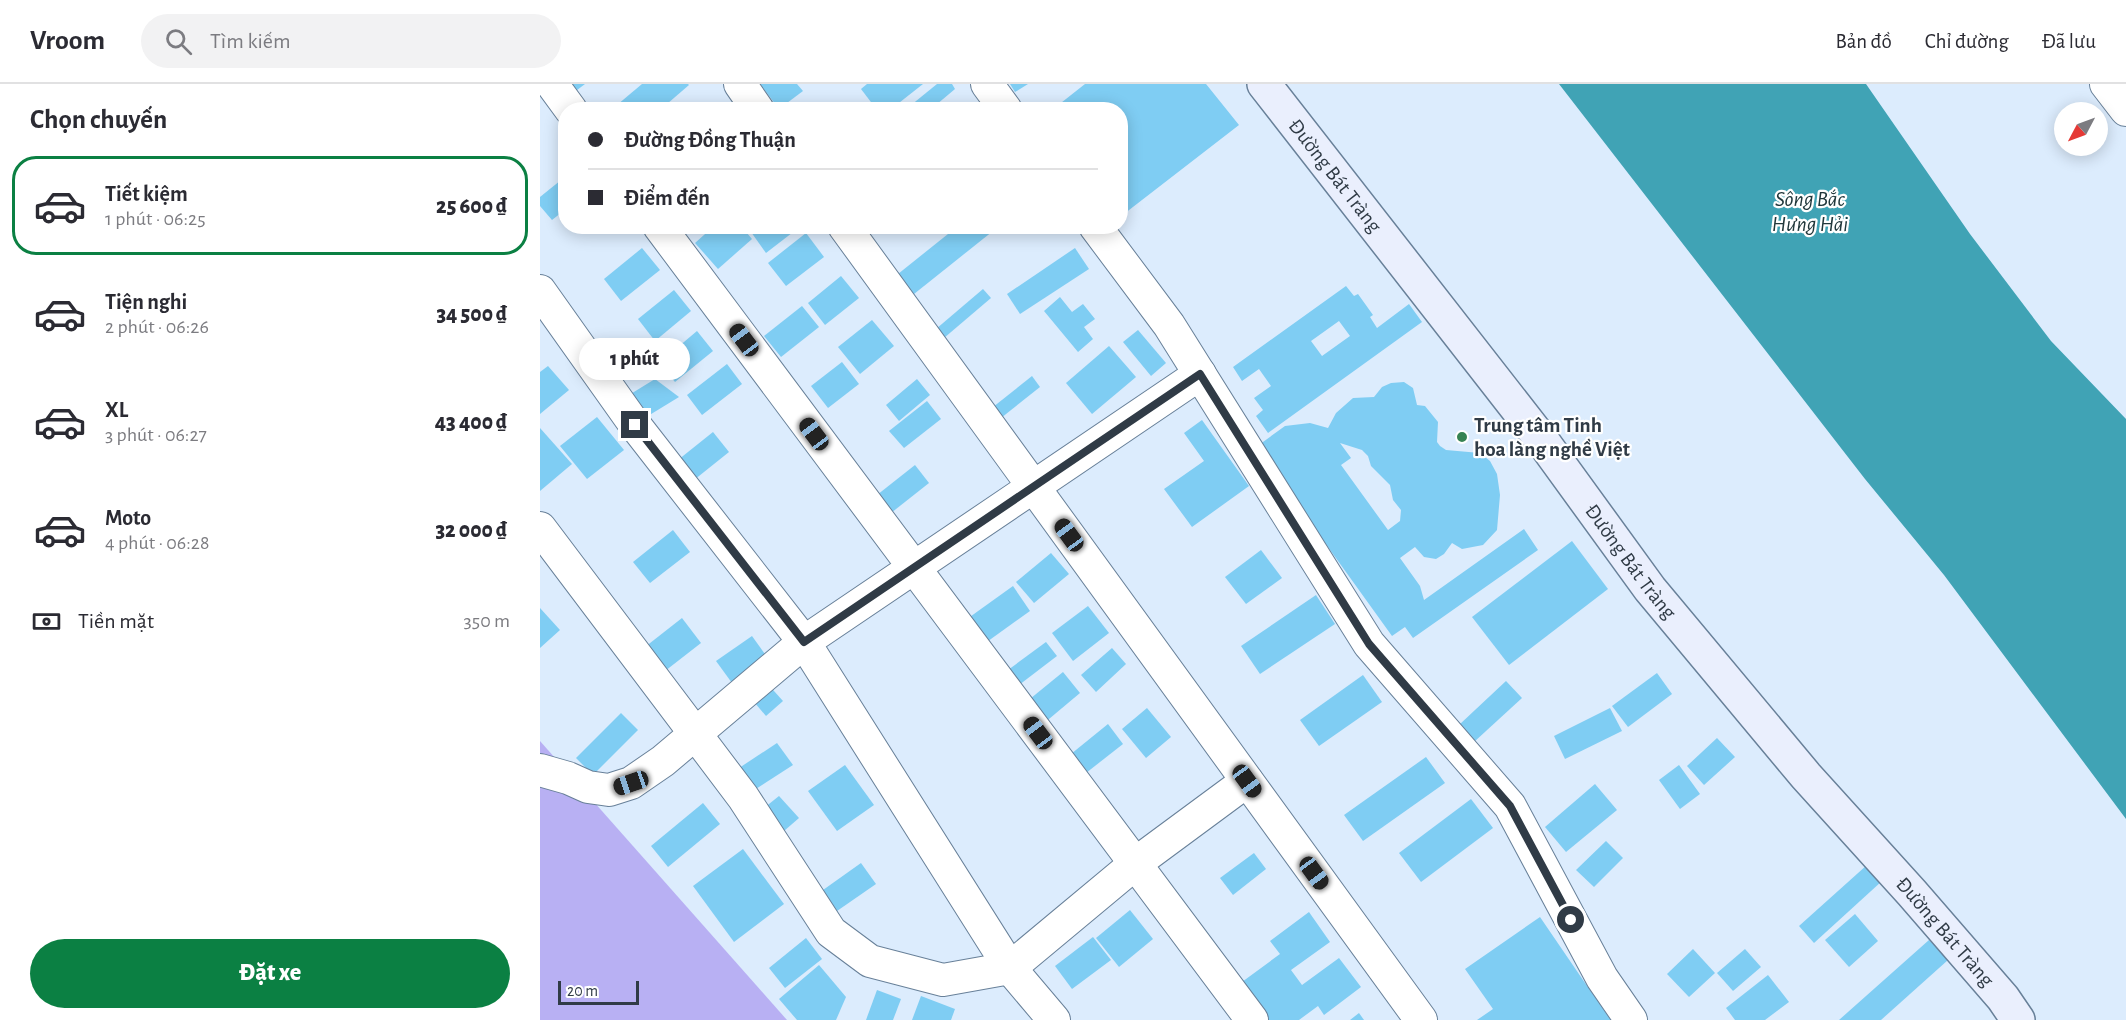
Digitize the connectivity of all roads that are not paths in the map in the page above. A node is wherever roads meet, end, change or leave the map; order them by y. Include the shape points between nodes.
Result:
1 (552, 84) edge
2 (740, 84) edge
3 (987, 84) edge
4 (1264, 84) edge
5 (2106, 84) edge
6 (565, 102) edge
7 (752, 102) edge
8 (1000, 102) edge
9 (2126, 110) edge
10 (665, 234) edge
11 (850, 234) edge
12 (1101, 234) edge
13 (540, 291) edge
14 (1200, 374) junction
15 (1032, 485) junction
16 (540, 528) edge
17 (913, 567) junction
18 (804, 642) junction
19 (696, 733) junction
20 (540, 770) edge
21 (1247, 781) junction
22 (1136, 863) junction
23 (1010, 968) junction
24 (1054, 1020) edge
25 (1252, 1020) edge
26 (1421, 1020) edge
27 (1631, 1020) edge
28 (2018, 1020) edge

1 - 6 street
2 - 7 street
3 - 8 street
4 - 28 street, Đường Bát Tràng via 1544,443 1650,589
5 - 9 street
10 - 17 street
11 - 15 street
12 - 14 street
13 - 18 street via 635,425
14 - 15 street
14 - 27 street via 1369,644 1510,806 1602,978
15 - 17 street
15 - 21 street
16 - 19 street
17 - 18 street
17 - 22 street
18 - 19 street
18 - 23 street
19 - 20 street via 631,783 609,790
19 - 23 street via 831,932 856,953 870,961 943,980
21 - 22 street
21 - 26 street
22 - 23 street
22 - 25 street
23 - 24 street

